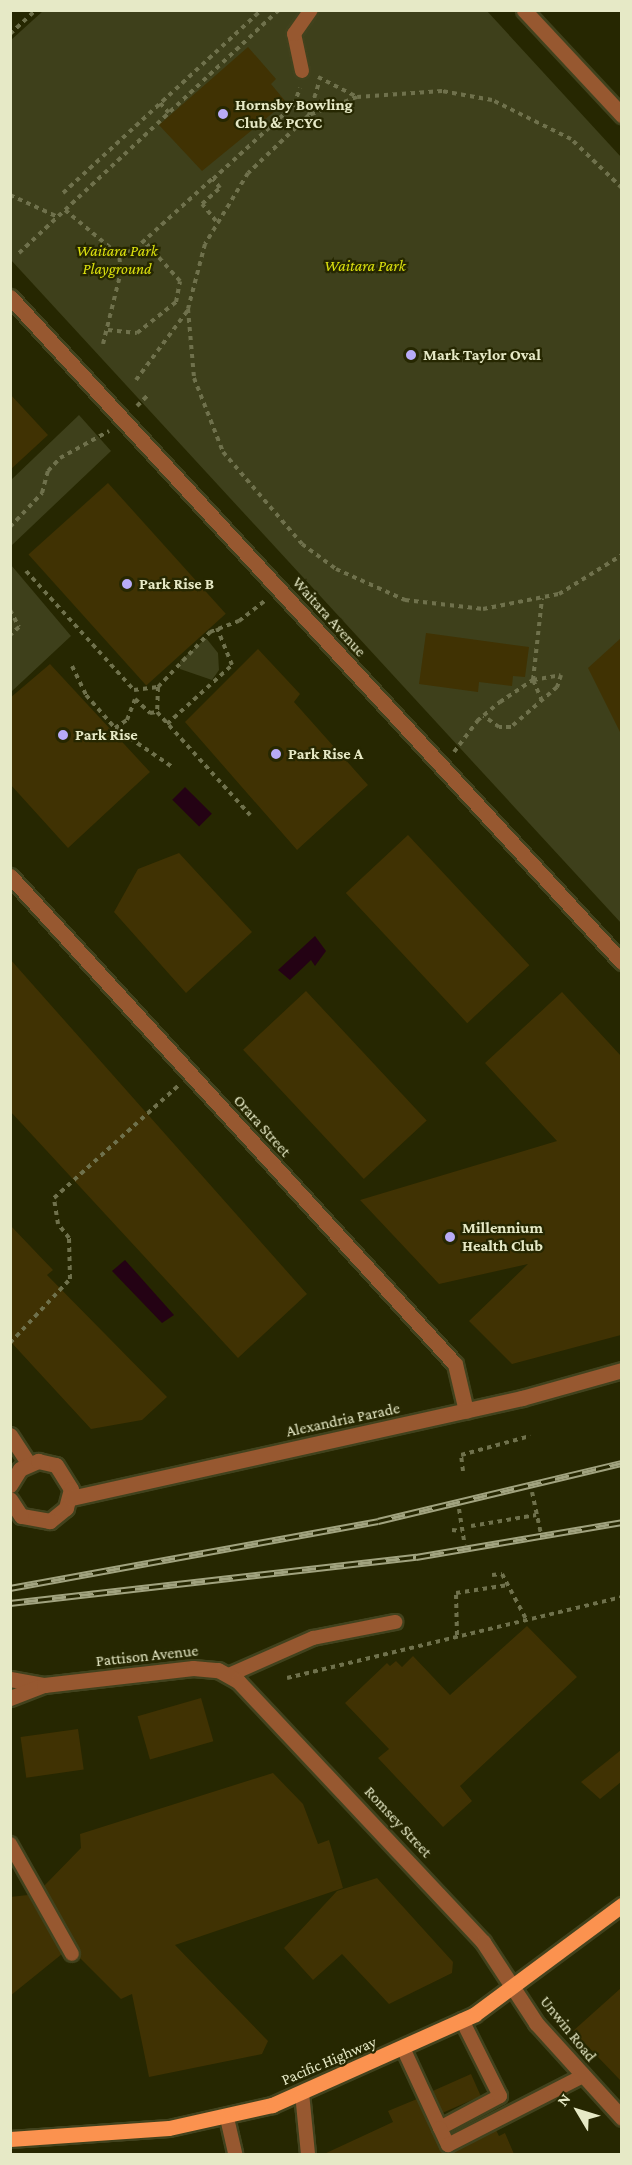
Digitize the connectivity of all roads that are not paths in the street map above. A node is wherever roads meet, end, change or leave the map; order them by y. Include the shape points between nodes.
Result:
1 (311, 10) edge
2 (524, 10) edge
3 (302, 71) road end
4 (621, 115) edge
5 (10, 297) edge
6 (10, 876) edge
7 (620, 958) edge
8 (621, 1370) edge
9 (466, 1412) junction
10 (10, 1435) edge
11 (28, 1463) junction
12 (10, 1485) edge
13 (71, 1498) junction
14 (12, 1505) edge
15 (395, 1622) dead end
16 (229, 1676) junction
17 (10, 1679) edge
18 (44, 1685) junction
19 (248, 1688) joint
20 (10, 1698) edge
21 (10, 1844) edge
22 (621, 1905) edge
23 (72, 1954) dead end
24 (513, 1988) junction
25 (462, 2020) junction
26 (403, 2048) junction
27 (583, 2076) junction
28 (302, 2093) junction
29 (500, 2096) junction
30 (509, 2115) junction
31 (227, 2118) junction
32 (621, 2118) edge
33 (440, 2127) junction
34 (11, 2138) edge
35 (235, 2154) edge
36 (308, 2154) edge

1 - 3 lane via 294,34
2 - 4 street
5 - 7 street, Waitara Avenue
6 - 9 street, Orara Street via 455,1364
8 - 9 street, Alexandria Parade
9 - 13 street, Alexandria Parade
10 - 11 street
11 - 12 street
11 - 13 street via 56,1465 69,1479
13 - 14 street via 50,1521 30,1521
15 - 16 lane via 313,1638
16 - 18 street, Pattison Avenue via 193,1668
16 - 19 street, Pattison Avenue
17 - 18 street, Pattison Avenue
18 - 20 street, Pattison Avenue
19 - 24 street, Romsey Street via 477,1935
21 - 23 lane
22 - 24 main road, Pacific Highway
24 - 25 main road, Pacific Highway
24 - 27 street, Unwin Road via 536,2024
25 - 26 main road, Pacific Highway
25 - 29 lane
26 - 28 main road, Pacific Highway
26 - 33 lane
27 - 30 lane
27 - 32 street, Unwin Road
28 - 31 main road, Pacific Highway
28 - 36 lane
29 - 30 lane
29 - 33 lane
30 - 33 lane via 448,2145
31 - 34 main road, Pacific Highway via 169,2128
31 - 35 lane

